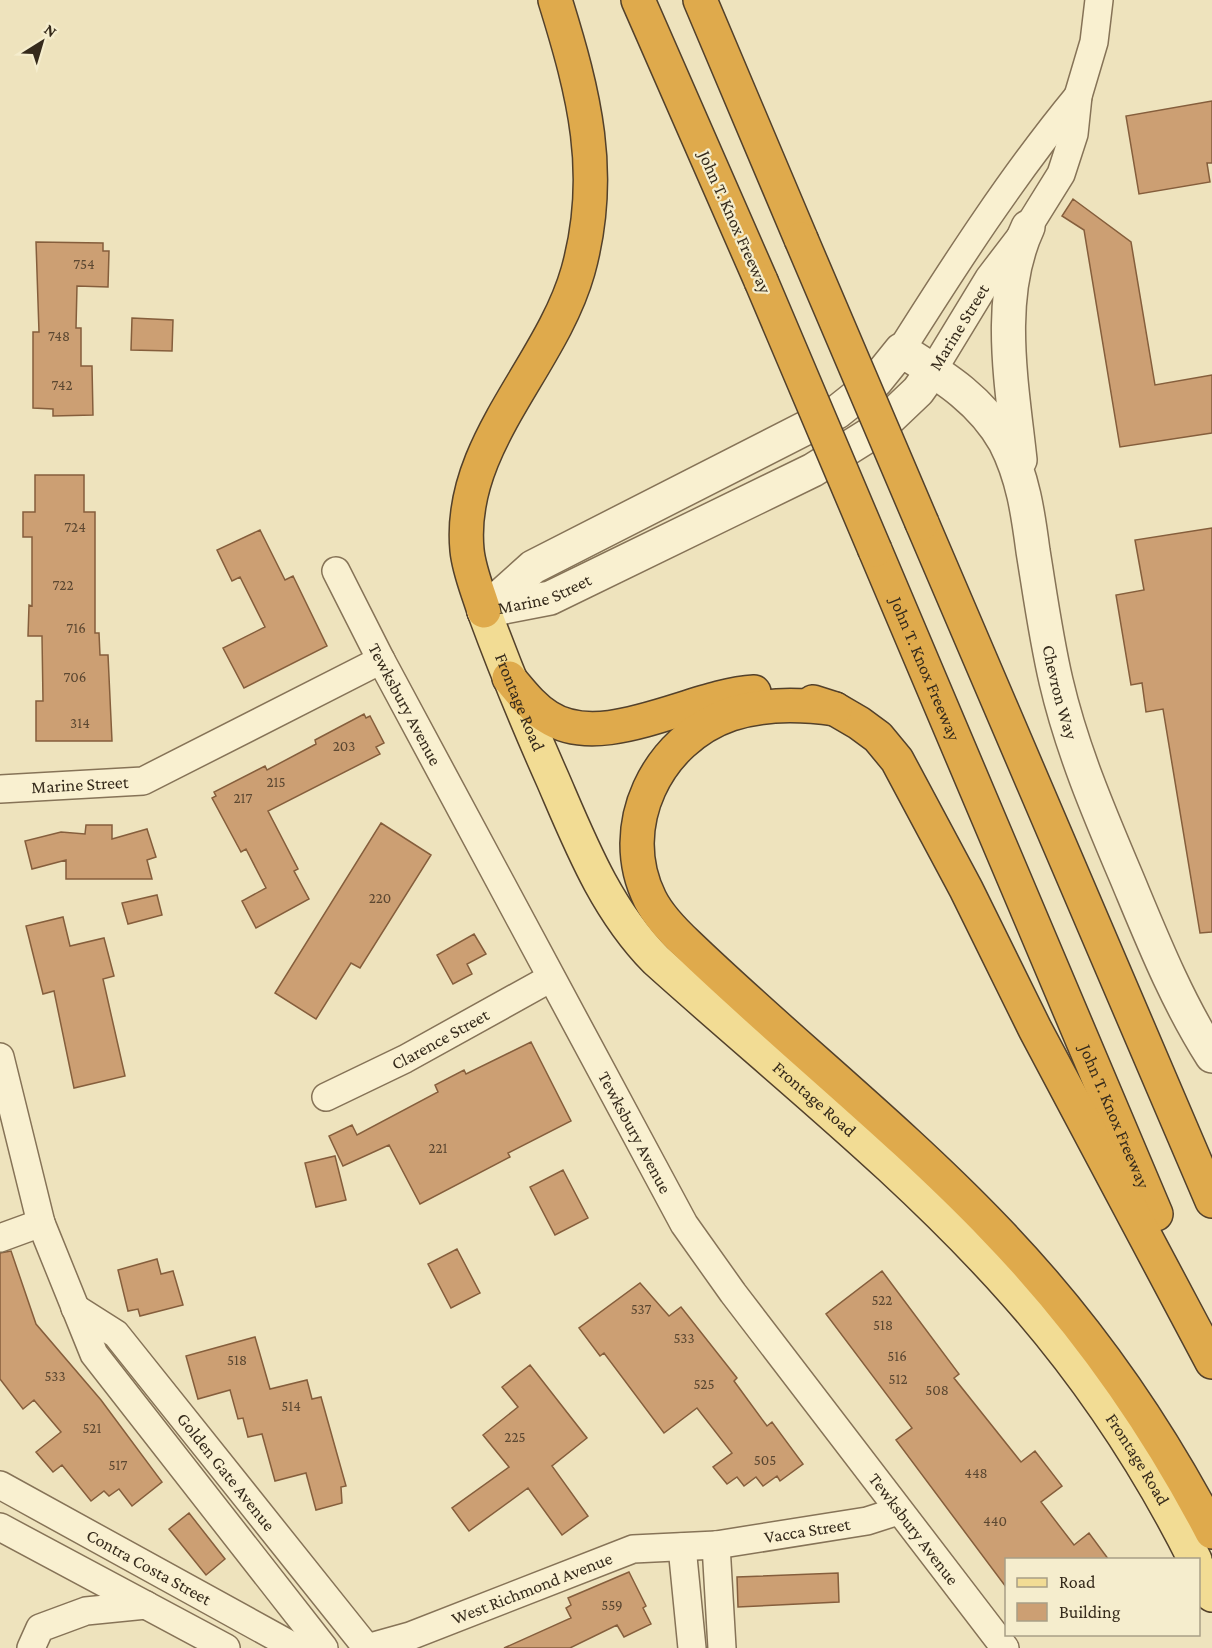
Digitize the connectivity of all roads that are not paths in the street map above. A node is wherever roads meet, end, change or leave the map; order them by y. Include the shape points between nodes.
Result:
1 (555, 0) edge
2 (638, 0) edge
3 (700, 0) edge
4 (1099, 0) edge
5 (1078, 96) junction
6 (1028, 227) junction
7 (901, 350) junction
8 (933, 370) junction
9 (1024, 494) junction
10 (336, 571) dead end
11 (484, 611) junction
12 (381, 660) junction
13 (509, 678) junction
14 (835, 709) junction
15 (0, 789) edge
16 (551, 978) junction
17 (1212, 1056) edge
18 (0, 1057) edge
19 (326, 1097) dead end
20 (1212, 1201) edge
21 (41, 1223) junction
22 (0, 1238) edge
23 (75, 1308) junction
24 (1212, 1339) edge
25 (1212, 1362) edge
26 (0, 1485) edge
27 (898, 1511) junction
28 (0, 1527) edge
29 (1212, 1533) edge
30 (716, 1545) junction
31 (682, 1547) junction
32 (1194, 1558) edge
33 (1200, 1572) edge
34 (1212, 1595) edge
35 (146, 1605) junction
36 (191, 1639) edge
37 (372, 1647) edge
38 (31, 1648) edge
39 (226, 1648) edge
40 (296, 1648) edge
41 (322, 1648) edge
42 (692, 1648) edge
43 (722, 1648) edge
44 (1005, 1648) edge

1 - 11 highway via 586,112 590,209 580,264 567,301 494,436 472,490 467,551
2 - 24 highway, John T. Knox Freeway, bridge
3 - 20 highway, bridge
4 - 5 street via 1094,42
5 - 6 street, Marine Street via 1071,147 1056,183
5 - 7 street, Marine Street via 1042,139
6 - 8 street, Marine Street via 989,278
6 - 9 street via 1016,260 1009,338
7 - 8 street, Chevron Way
7 - 11 street, Marine Street via 876,381 837,412 533,567
8 - 9 street, Chevron Way via 962,390 995,426 1011,454
8 - 11 street, Marine Street via 918,391 877,430 813,470 550,597
9 - 17 street, Chevron Way via 1051,657 1079,760 1167,973
10 - 12 street, Tewksbury Avenue
11 - 13 main road, Frontage Road
12 - 15 street, Marine Street via 143,781
12 - 16 street, Tewksbury Avenue
13 - 14 highway via 549,718 581,728 619,727 734,693 781,694
13 - 32 main road, Frontage Road via 589,864 626,927 656,960 915,1191 1015,1293 1070,1360 1120,1431
14 - 25 highway via 878,737 908,778
14 - 29 highway via 779,705 737,713 697,731 668,757 651,782 638,826 639,863 650,898 687,945 949,1184 1033,1271 1090,1339 1132,1398
16 - 19 street, Clarence Street via 405,1059
16 - 27 street, Tewksbury Avenue via 684,1224
18 - 21 street, Golden Gate Avenue
21 - 22 street
21 - 23 street, Golden Gate Avenue
23 - 37 street, Golden Gate Avenue via 116,1334
23 - 41 street, Golden Gate Avenue via 94,1354
26 - 40 street, Contra Costa Street
27 - 30 street, Vacca Street via 867,1521
27 - 44 street, Tewksbury Avenue
28 - 35 street, Contra Costa Street
30 - 31 street, West Richmond Avenue
30 - 43 street
31 - 37 street, West Richmond Avenue via 633,1549 410,1636
31 - 42 street
33 - 34 main road
35 - 36 street, Contra Costa Street
35 - 38 street via 86,1611 40,1628
36 - 39 street, Contra Costa Street
37 - 41 street

